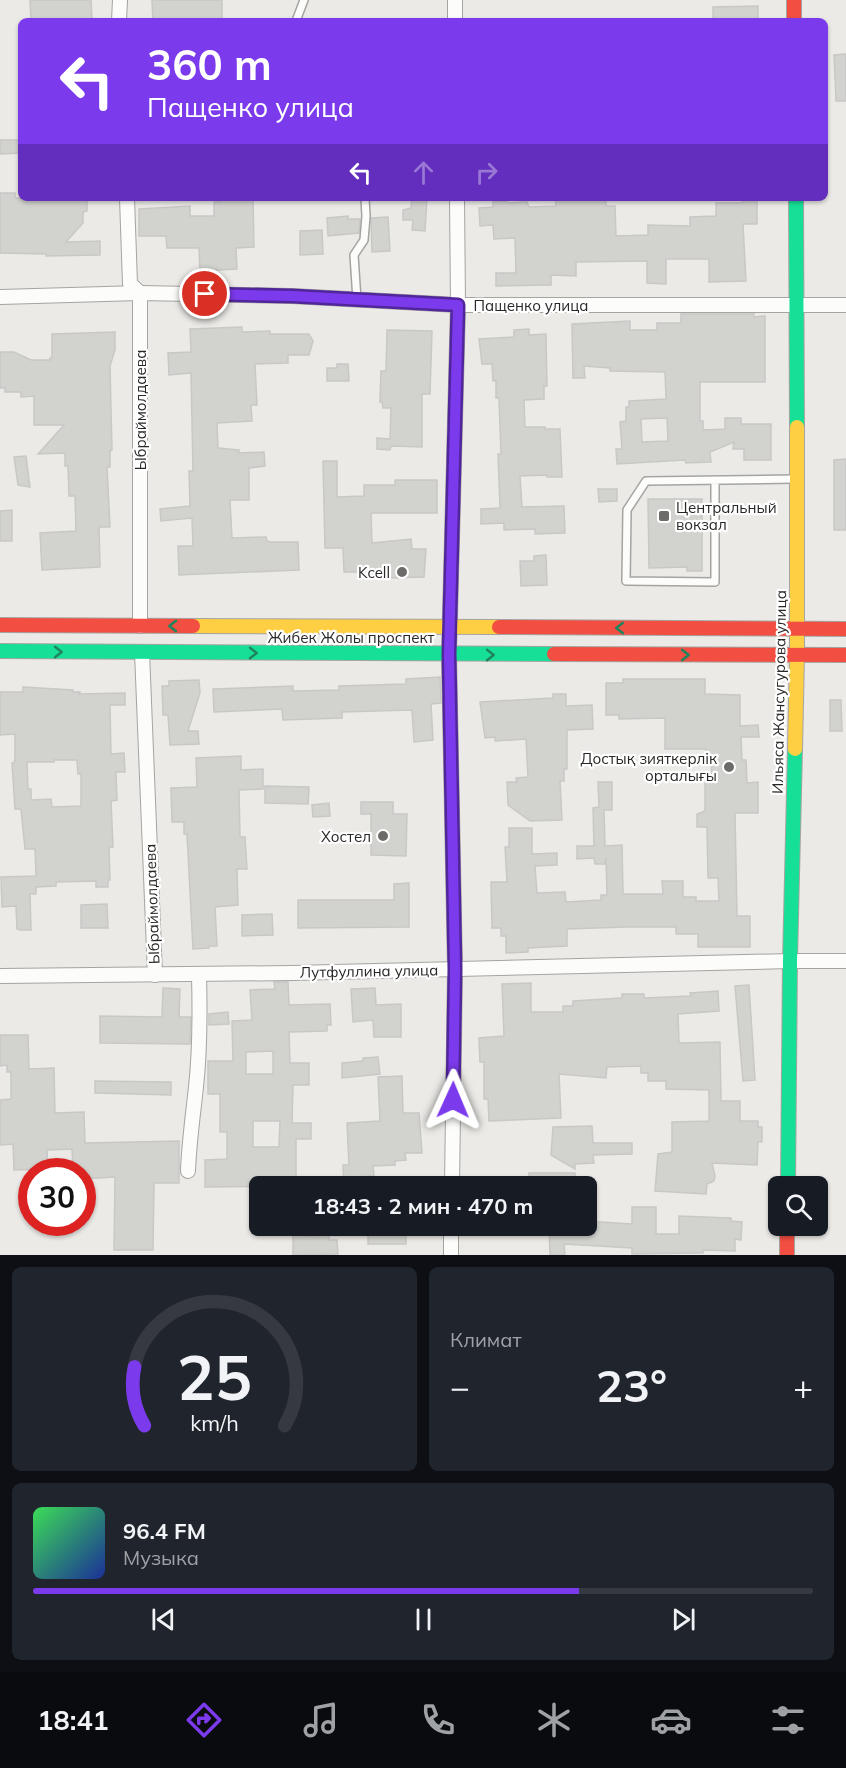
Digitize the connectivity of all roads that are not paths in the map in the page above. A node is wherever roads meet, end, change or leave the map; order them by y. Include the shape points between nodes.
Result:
1 (120, 0) edge
2 (304, 0) edge
3 (455, 0) edge
4 (794, 0) edge
5 (119, 18) edge
6 (297, 18) edge
7 (455, 18) edge
8 (794, 18) edge
9 (127, 201) edge
10 (364, 201) edge
11 (457, 201) edge
12 (796, 201) edge
13 (140, 293) junction
14 (0, 297) edge
15 (357, 300) junction
16 (458, 305) junction
17 (797, 305) junction
18 (846, 305) edge
19 (797, 479) junction
20 (715, 480) junction
21 (0, 625) edge
22 (140, 626) junction
23 (450, 628) junction
24 (797, 629) junction
25 (846, 629) edge
26 (0, 651) edge
27 (142, 652) junction
28 (449, 654) junction
29 (797, 655) junction
30 (846, 655) edge
31 (790, 961) junction
32 (846, 961) edge
33 (455, 969) junction
34 (155, 975) junction
35 (199, 975) junction
36 (0, 976) edge
37 (188, 1171) dead end
38 (452, 1176) edge
39 (788, 1176) edge
40 (451, 1236) edge
41 (787, 1236) edge
42 (451, 1255) edge
43 (787, 1255) edge

1 - 5 street
2 - 6 lane
3 - 7 street
4 - 8 main road
9 - 13 street, Ыбраймолдаева via 130,284
10 - 15 lane via 364,240 354,255
11 - 16 street
12 - 17 main road, Ильяса Жансугурова улица
13 - 14 street, Пащенко улица
13 - 15 street, Пащенко улица
13 - 22 street, Ыбраймолдаева
15 - 16 street, Пащенко улица
16 - 17 street, Пащенко улица
16 - 23 street
17 - 18 street, Пащенко улица
17 - 19 main road, Ильяса Жансугурова улица
19 - 20 lane
19 - 24 main road, Ильяса Жансугурова улица
20 - 20 lane via 646,481 627,510 626,581 715,582
21 - 22 main road, Жибек Жолы проспект
23 -> 22 main road, Жибек Жолы проспект
24 -> 23 main road, Жибек Жолы проспект
23 - 28 street
24 - 25 main road, Жибек Жолы проспект
24 - 29 main road, Ильяса Жансугурова улица
26 -> 27 main road, Жибек Жолы проспект
27 -> 28 main road, Жибек Жолы проспект
27 - 34 street, Ыбраймолдаева
28 -> 29 main road, Жибек Жолы проспект
28 - 33 street
29 - 30 main road, Жибек Жолы проспект
29 - 31 main road, Ильяса Жансугурова улица
31 - 32 street, Лутфуллина улица
31 - 33 street, Лутфуллина улица
31 - 39 main road, Ильяса Жансугурова улица
33 - 35 street, Лутфуллина улица
33 - 38 street
34 - 35 street, Лутфуллина улица
34 - 36 street, Лутфуллина улица
35 - 37 street via 200,1018
40 - 42 street
41 - 43 main road

